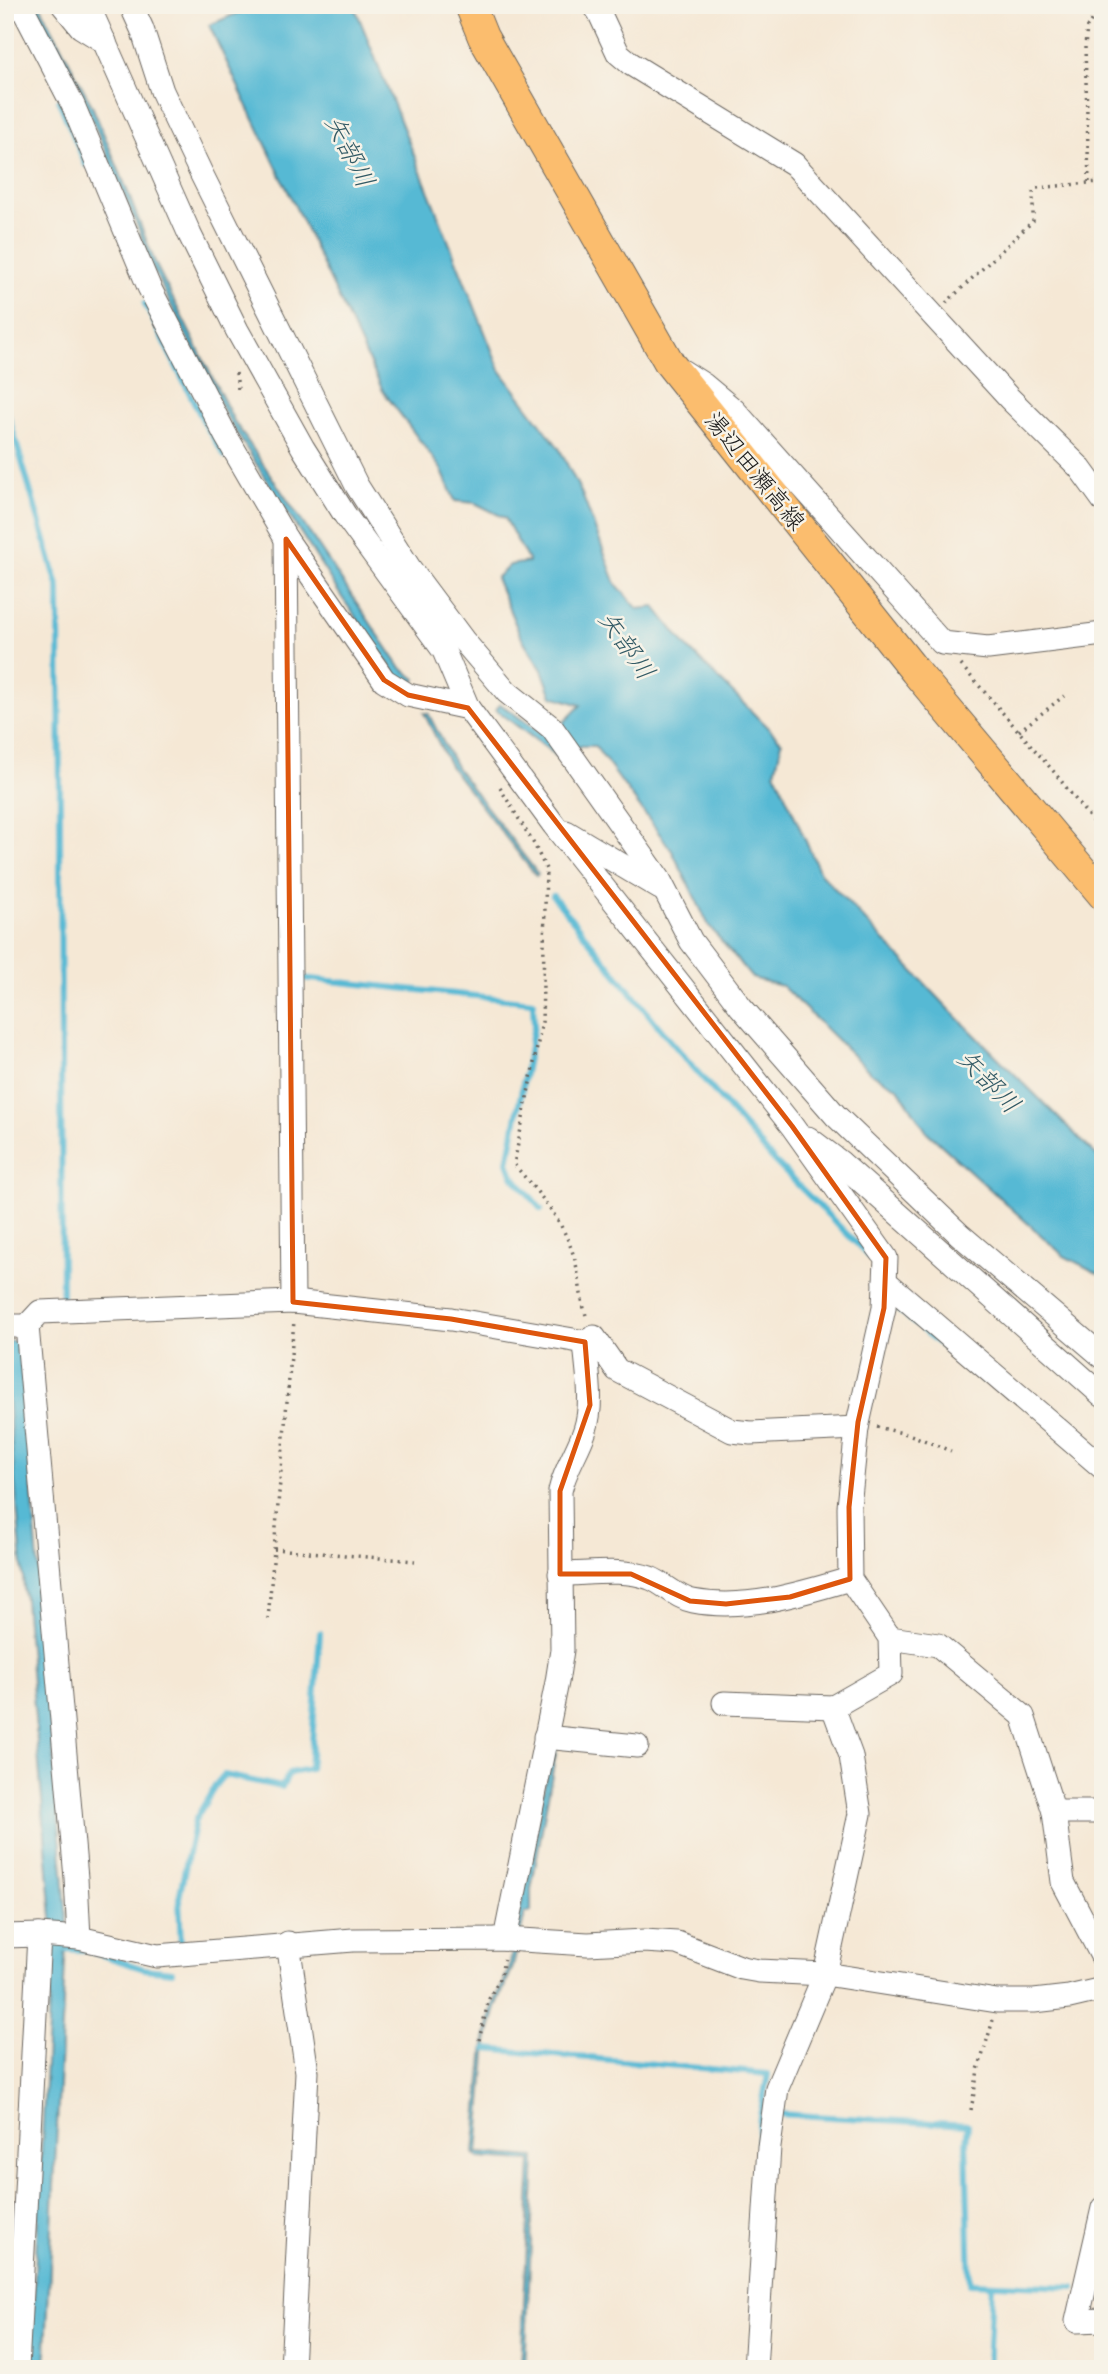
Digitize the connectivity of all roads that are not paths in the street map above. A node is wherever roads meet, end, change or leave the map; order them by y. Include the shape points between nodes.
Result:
1 (22, 5) edge
2 (63, 5) edge
3 (88, 5) edge
4 (104, 5) edge
5 (131, 5) edge
6 (470, 5) edge
7 (594, 5) edge
8 (105, 42) junction
9 (670, 364) junction
10 (1103, 500) edge
11 (286, 539) junction
12 (1103, 634) edge
13 (468, 708) junction
14 (554, 825) junction
15 (664, 890) junction
16 (1103, 895) edge
17 (792, 1126) junction
18 (885, 1281) junction
19 (294, 1302) junction
20 (16, 1326) edge
21 (589, 1339) junction
22 (1103, 1357) edge
23 (1103, 1396) edge
24 (858, 1425) junction
25 (1103, 1468) edge
26 (560, 1574) junction
27 (850, 1579) junction
28 (890, 1638) junction
29 (724, 1703) dead end
30 (833, 1707) junction
31 (545, 1737) junction
32 (637, 1746) dead end
33 (1054, 1812) junction
34 (1103, 1812) edge
35 (39, 1935) junction
36 (5, 1936) edge
37 (79, 1938) junction
38 (507, 1939) junction
39 (288, 1943) junction
40 (1103, 1958) edge
41 (825, 1974) junction
42 (1103, 1989) edge
43 (1103, 2208) edge
44 (1103, 2320) edge
45 (17, 2369) edge
46 (292, 2369) edge
47 (755, 2369) edge

1 - 11 street via 73,105 149,288
2 - 8 street via 80,27
3 - 8 street
4 - 8 street via 108,21
5 - 15 street via 162,91 357,486 463,640 507,692 552,728
6 - 9 main road, 湯辺田瀬高線 via 483,37
7 - 10 street via 618,53 631,64 794,164 1009,398 1079,467
8 - 13 street via 237,330 345,515 444,651
9 - 12 street via 734,410 942,643 988,648
9 - 16 main road, 湯辺田瀬高線 via 915,671
11 - 13 street via 384,680 408,695
11 - 19 street
13 - 14 street
14 - 15 street
14 - 17 street
15 - 22 street via 691,941 724,985 836,1116 959,1234
17 - 18 street via 886,1258
17 - 23 street via 841,1163
18 - 24 street via 884,1308
18 - 25 street
19 - 20 street via 40,1312
19 - 21 street
20 - 37 street
21 - 24 street via 617,1370 732,1431
21 - 26 street via 586,1427 560,1491
24 - 27 street via 849,1507
26 - 27 street via 631,1574 651,1579 690,1601 726,1605 790,1597
26 - 31 street via 562,1650
27 - 28 street
28 - 30 street via 891,1674
28 - 33 street via 938,1645 1023,1716
29 - 30 street
30 - 41 street via 851,1756 860,1814
31 - 32 street
31 - 38 street
33 - 34 street
33 - 40 street via 1063,1882
35 - 36 street
35 - 37 street
35 - 45 street
37 - 39 street via 157,1956
38 - 39 street
38 - 41 street via 677,1943 742,1968
39 - 46 street via 307,2072
41 - 42 street via 997,2001 1034,2001
41 - 47 street via 777,2088
43 - 44 street via 1077,2321

